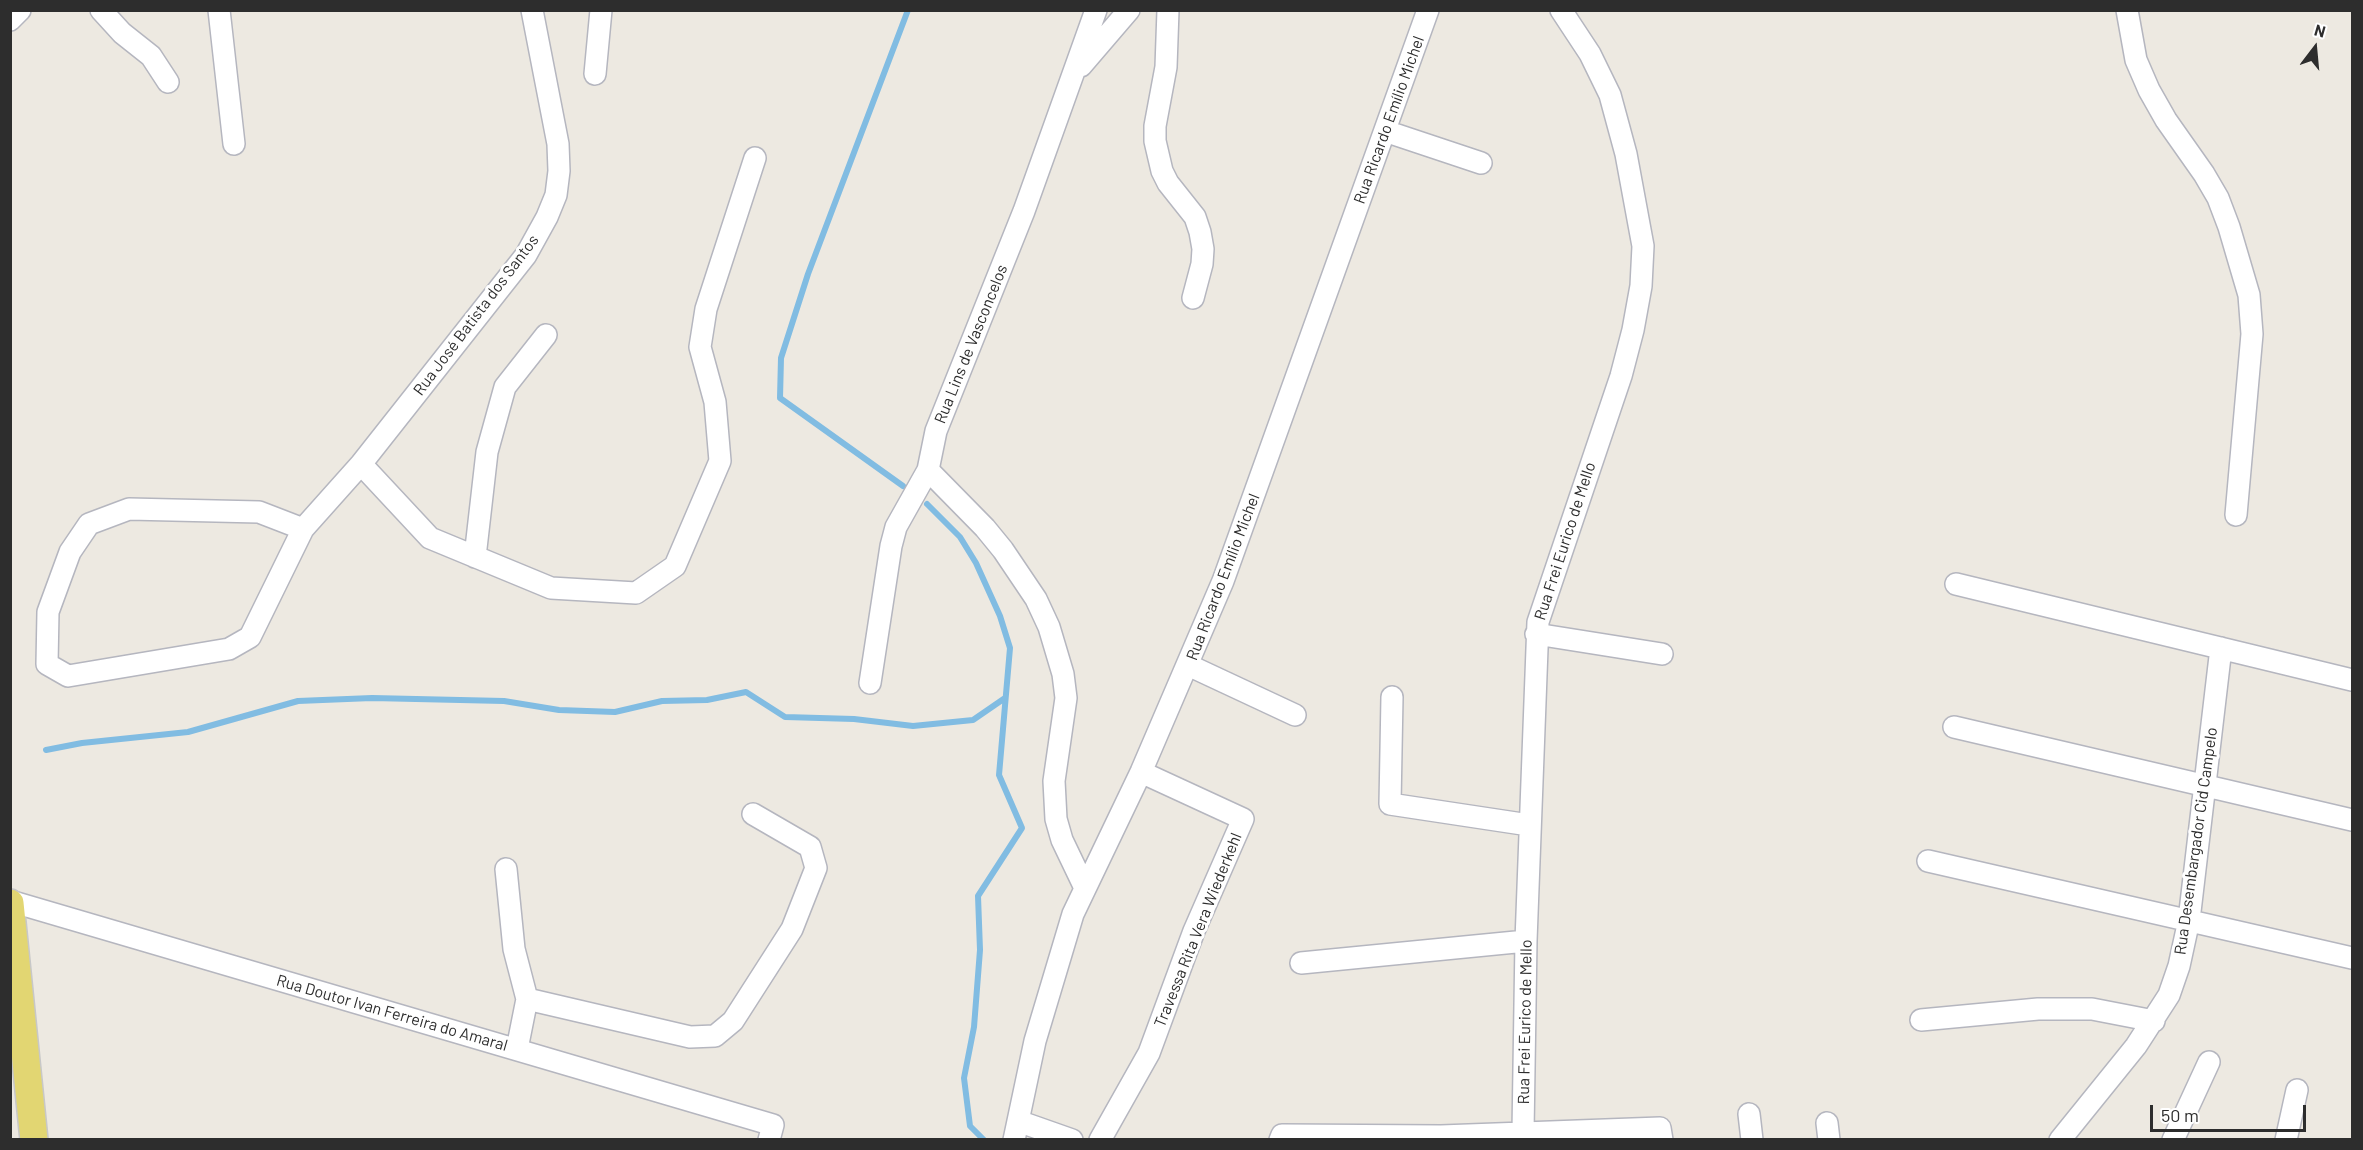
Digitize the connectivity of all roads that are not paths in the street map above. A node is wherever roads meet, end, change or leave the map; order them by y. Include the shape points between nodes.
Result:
1 (20, 10) edge
2 (102, 10) edge
3 (219, 10) edge
4 (532, 10) edge
5 (601, 10) edge
6 (1096, 10) edge
7 (1129, 10) edge
8 (1168, 10) edge
9 (1428, 10) edge
10 (1561, 10) edge
11 (2127, 10) edge
12 (10, 20) edge
13 (595, 74) dead end
14 (1073, 76) junction
15 (168, 82) dead end
16 (1385, 131) junction
17 (234, 144) dead end
18 (755, 158) dead end
19 (1481, 163) dead end
20 (1193, 297) dead end
21 (546, 334) dead end
22 (361, 464) junction
23 (928, 470) junction
24 (2236, 515) dead end
25 (303, 529) junction
26 (475, 556) junction
27 (1956, 584) dead end
28 (1536, 634) junction
29 (2221, 648) junction
30 (1662, 654) dead end
31 (1188, 665) junction
32 (2352, 680) edge
33 (870, 683) dead end
34 (1392, 697) dead end
35 (1295, 716) dead end
36 (1954, 727) dead end
37 (1141, 772) junction
38 (2205, 786) junction
39 (753, 814) dead end
40 (2352, 820) edge
41 (1529, 825) junction
42 (1928, 861) dead end
43 (506, 869) dead end
44 (1085, 888) junction
45 (10, 902) edge
46 (2189, 920) junction
47 (1526, 941) junction
48 (2352, 958) edge
49 (1301, 963) dead end
50 (527, 999) junction
51 (1921, 1020) dead end
52 (2154, 1021) junction
53 (517, 1050) junction
54 (2209, 1062) dead end
55 (2297, 1090) dead end
56 (1749, 1113) dead end
57 (1016, 1130) edge
58 (771, 1132) edge
59 (1523, 1132) junction
60 (1661, 1134) edge
61 (34, 1140) edge
62 (1072, 1140) edge
63 (1100, 1140) edge
64 (1280, 1140) edge
65 (1752, 1140) edge
66 (2060, 1140) edge
67 (2173, 1140) edge
68 (2286, 1140) edge

1 - 12 street
2 - 15 street via 122,33 151,56
3 - 17 street
4 - 22 street, Rua José Batista dos Santos via 558,144 557,187 547,217 525,255
5 - 13 street
6 - 14 street, Rua Lins de Vasconcelos
7 - 14 street
8 - 20 street via 1166,68 1155,141 1162,171 1195,217 1200,232 1202,264
9 - 16 street, Rua Ricardo Emílio Michel
10 - 28 street, Rua Frei Eurico de Mello via 1590,54 1610,95 1626,154 1643,246 1641,286 1630,341
11 - 24 street via 2136,60 2166,120 2218,198 2249,295 2252,334
14 - 23 street, Rua Lins de Vasconcelos via 936,431
16 - 19 street
16 - 31 street, Rua Ricardo Emílio Michel via 1245,523
18 - 26 street via 705,309 700,348 715,402 720,461 675,566 636,593 551,588
21 - 26 street via 505,387 487,452
22 - 25 street, Rua José Batista dos Santos
22 - 26 street via 430,538
23 - 33 street, Rua Lins de Vasconcelos via 896,527
23 - 44 street via 1003,550 1036,599 1049,627 1066,698 1054,781 1056,819
25 - 25 street, Rua José Batista dos Santos via 259,512 129,509 89,524 70,552 48,612 47,664 68,676 229,649 250,637
27 - 29 street
28 - 30 street
28 - 41 street, Rua Frei Eurico de Mello
29 - 32 street
29 - 38 street, Rua Desembargador Cid Campelo
31 - 35 street
31 - 37 street, Rua Ricardo Emílio Michel
34 - 41 street via 1390,804
36 - 38 street
37 - 44 street, Rua Ricardo Emílio Michel
37 - 63 street, Travessa Rita Vera Wiederkehl via 1243,819 1194,931 1149,1053
38 - 40 street
38 - 46 street, Rua Desembargador Cid Campelo
39 - 50 street via 810,847 816,868 792,929 733,1022 715,1036 690,1037
41 - 47 street, Rua Frei Eurico de Mello
42 - 46 street
43 - 50 street via 514,949
44 - 57 street, Rua Ricardo Emílio Michel via 1065,935 1049,990
45 - 53 street, Rua Doutor Ivan Ferreira do Amaral
45 - 61 main road
46 - 48 street
46 - 52 street, Rua Desembargador Cid Campelo via 2180,966
47 - 49 street
47 - 59 street, Rua Frei Eurico de Mello
50 - 53 street
51 - 52 street via 2038,1009 2092,1009
52 - 66 street, Rua Desembargador Cid Campelo
53 - 58 street, Rua Doutor Ivan Ferreira do Amaral
54 - 67 street
55 - 68 street
56 - 65 street
57 - 62 street
59 - 60 street
59 - 64 street via 1282,1135

